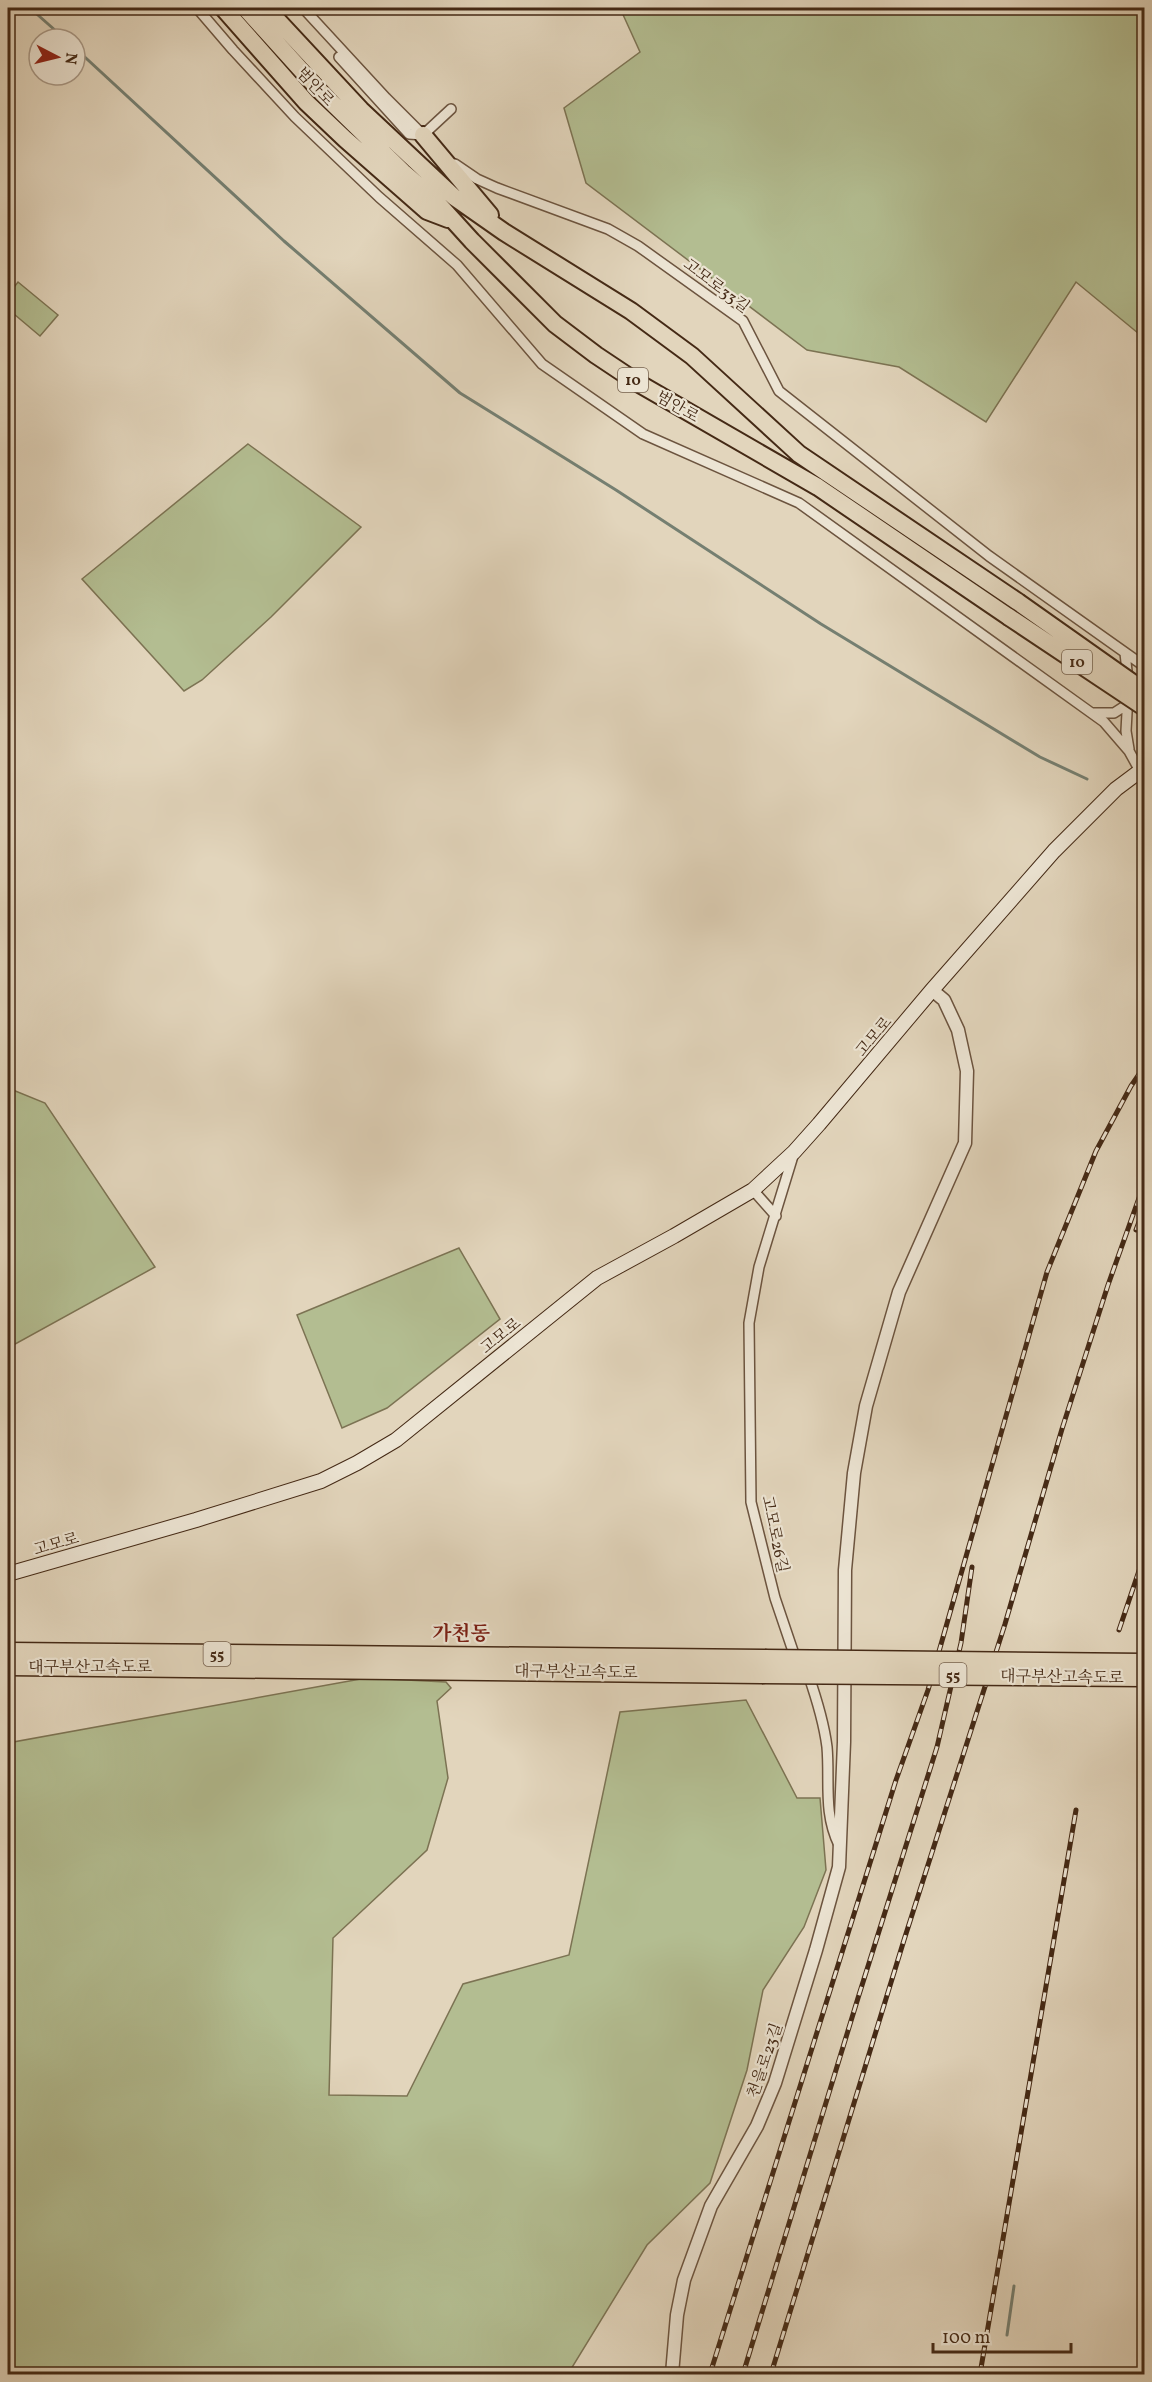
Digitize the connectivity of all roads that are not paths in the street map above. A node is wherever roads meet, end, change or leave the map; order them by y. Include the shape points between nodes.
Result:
1 (197, 8) edge
2 (223, 8) edge
3 (245, 8) edge
4 (266, 8) edge
5 (295, 8) edge
6 (303, 8) edge
7 (451, 109) dead end
8 (423, 135) junction
9 (453, 221) junction
10 (504, 232) junction
11 (1013, 610) junction
12 (1125, 653) junction
13 (1144, 666) edge
14 (1144, 691) edge
15 (1128, 704) junction
16 (1144, 708) edge
17 (1091, 713) junction
18 (1129, 751) junction
19 (1142, 770) edge
20 (932, 990) junction
21 (794, 1152) junction
22 (753, 1190) junction
23 (776, 1216) junction
24 (8, 1574) edge
25 (8, 1652) edge
26 (427, 1663) junction
27 (1144, 1663) edge
28 (8, 1666) edge
29 (763, 1666) junction
30 (1144, 1677) edge
31 (840, 1847) junction
32 (672, 2374) edge

1 - 17 street via 295,117 457,264 542,364 643,434 799,503
2 - 9 highway via 345,140 427,211
3 - 9 highway, 범안로 / 10 via 322,93
4 - 10 highway, 범안로 / 10 via 333,82 414,161 454,198
5 - 8 street via 409,134
6 - 8 street, 고모로33길
7 - 8 street
8 - 10 highway
8 - 12 street, 고모로33길 via 459,168 477,178 608,229 638,246 743,321 779,391 981,550
9 - 11 highway, 범안로 / 10 via 555,324 596,355 818,487
10 - 11 highway, 범안로 / 10 via 632,311 692,356 800,454
11 - 14 highway, 범안로 / 10, bridge
11 - 16 highway, 범안로 / 10, bridge
12 - 13 street, 고모로33길
12 - 15 street
15 - 17 street via 1114,713
15 - 18 street
17 - 18 street
18 - 19 street
19 - 20 main road, 고모로 via 1116,789 1054,851
20 - 21 main road, 고모로
20 - 31 street, 천을로23길 via 944,1000 958,1030 967,1071 965,1143 899,1292 866,1406 854,1473 846,1570
21 - 22 main road, 고모로
21 - 23 street, 고모로26길
22 - 23 street
22 - 24 main road, 고모로 via 597,1278 396,1440 357,1463 310,1485
23 - 31 street, 고모로26길 via 759,1267 749,1323 751,1502 775,1598 796,1660 807,1668 814,1691 827,1747 831,1830
25 - 26 highway, 대구부산고속도로 / 55
26 - 28 highway, 대구부산고속도로 / 55
26 - 29 highway, 대구부산고속도로 / 55
27 - 29 highway, 대구부산고속도로 / 55, bridge
29 - 30 highway, 대구부산고속도로 / 55, bridge
31 - 32 street, 천을로23길 via 836,1877 775,2083 757,2126 711,2206 684,2280

